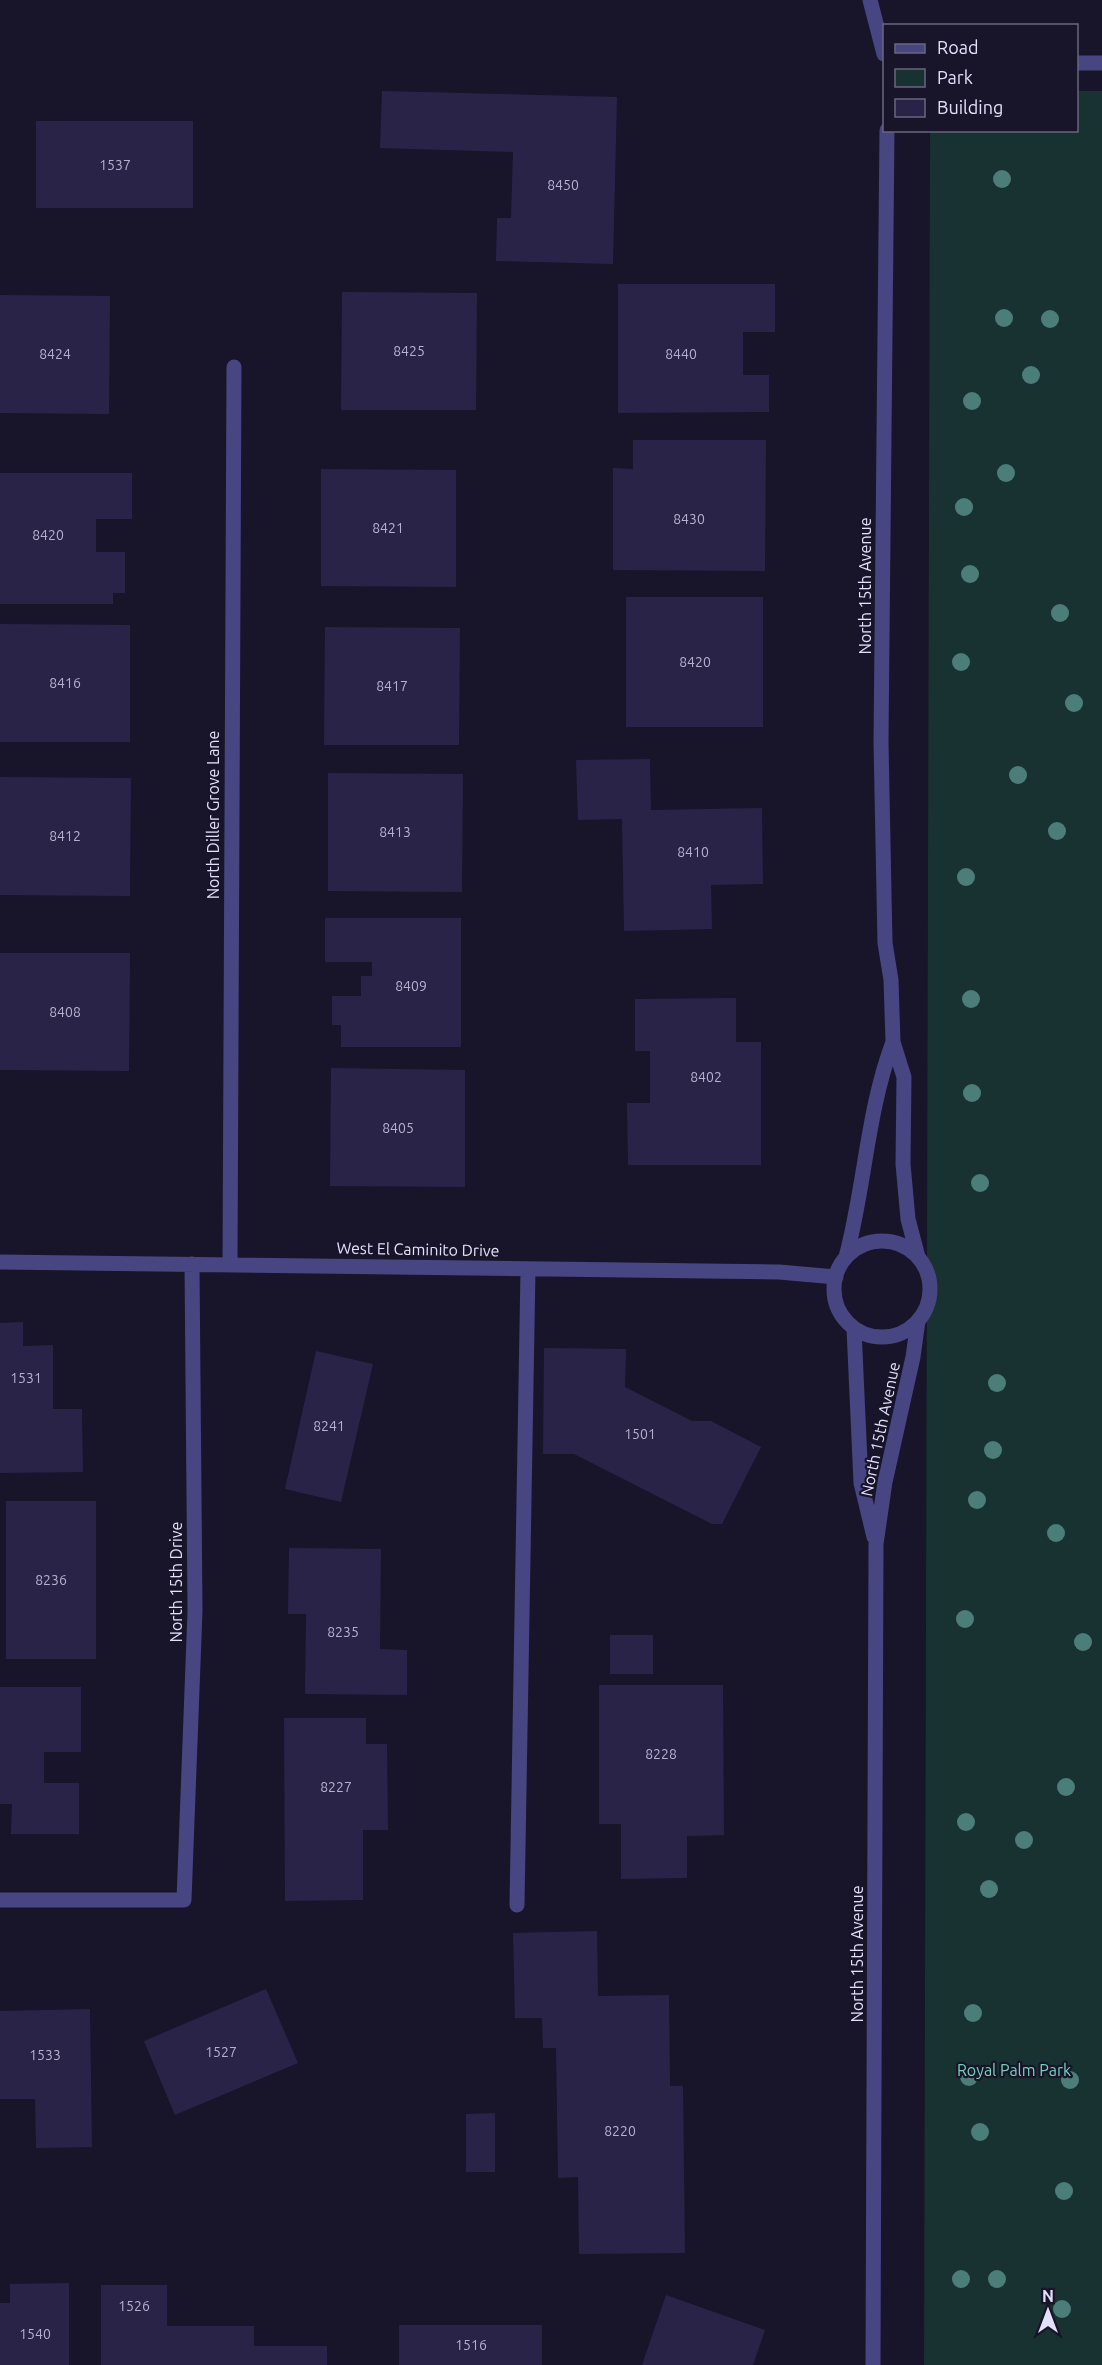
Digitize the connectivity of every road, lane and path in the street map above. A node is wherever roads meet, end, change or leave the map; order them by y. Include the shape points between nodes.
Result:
1 (870, 0) edge
2 (883, 47) edge
3 (1078, 63) edge
4 (1102, 63) edge
5 (887, 132) edge
6 (234, 367) dead end
7 (893, 1042) junction
8 (846, 1257) junction
9 (918, 1257) junction
10 (0, 1262) edge
11 (192, 1264) junction
12 (230, 1264) junction
13 (528, 1269) junction
14 (836, 1277) junction
15 (918, 1321) junction
16 (854, 1329) junction
17 (876, 1544) junction
18 (0, 1900) edge
19 (518, 1905) dead end
20 (873, 2365) edge

1 - 2 street
3 - 4 street
5 - 7 street, North 15th Avenue via 882,742 885,943 891,980
6 - 12 street, North Diller Grove Lane
7 - 8 street, North 15th Avenue via 880,1077
7 - 9 street, North 15th Avenue via 904,1077 903,1164 908,1219
8 - 9 street via 873,1242 890,1242
8 - 14 street, North 15th Avenue
9 - 15 street, North 15th Avenue via 925,1268 930,1294
10 - 11 street, West El Caminito Drive
11 - 12 street, West El Caminito Drive
11 - 18 street, North 15th Drive via 195,1611 184,1900
12 - 13 street, West El Caminito Drive
13 - 14 street, West El Caminito Drive via 779,1272
13 - 19 street
14 - 16 street, North 15th Avenue via 835,1300
15 - 16 street, North 15th Avenue via 900,1333 880,1338
15 - 17 street, North 15th Avenue
16 - 17 street, North 15th Avenue via 861,1483
17 - 20 street, North 15th Avenue

